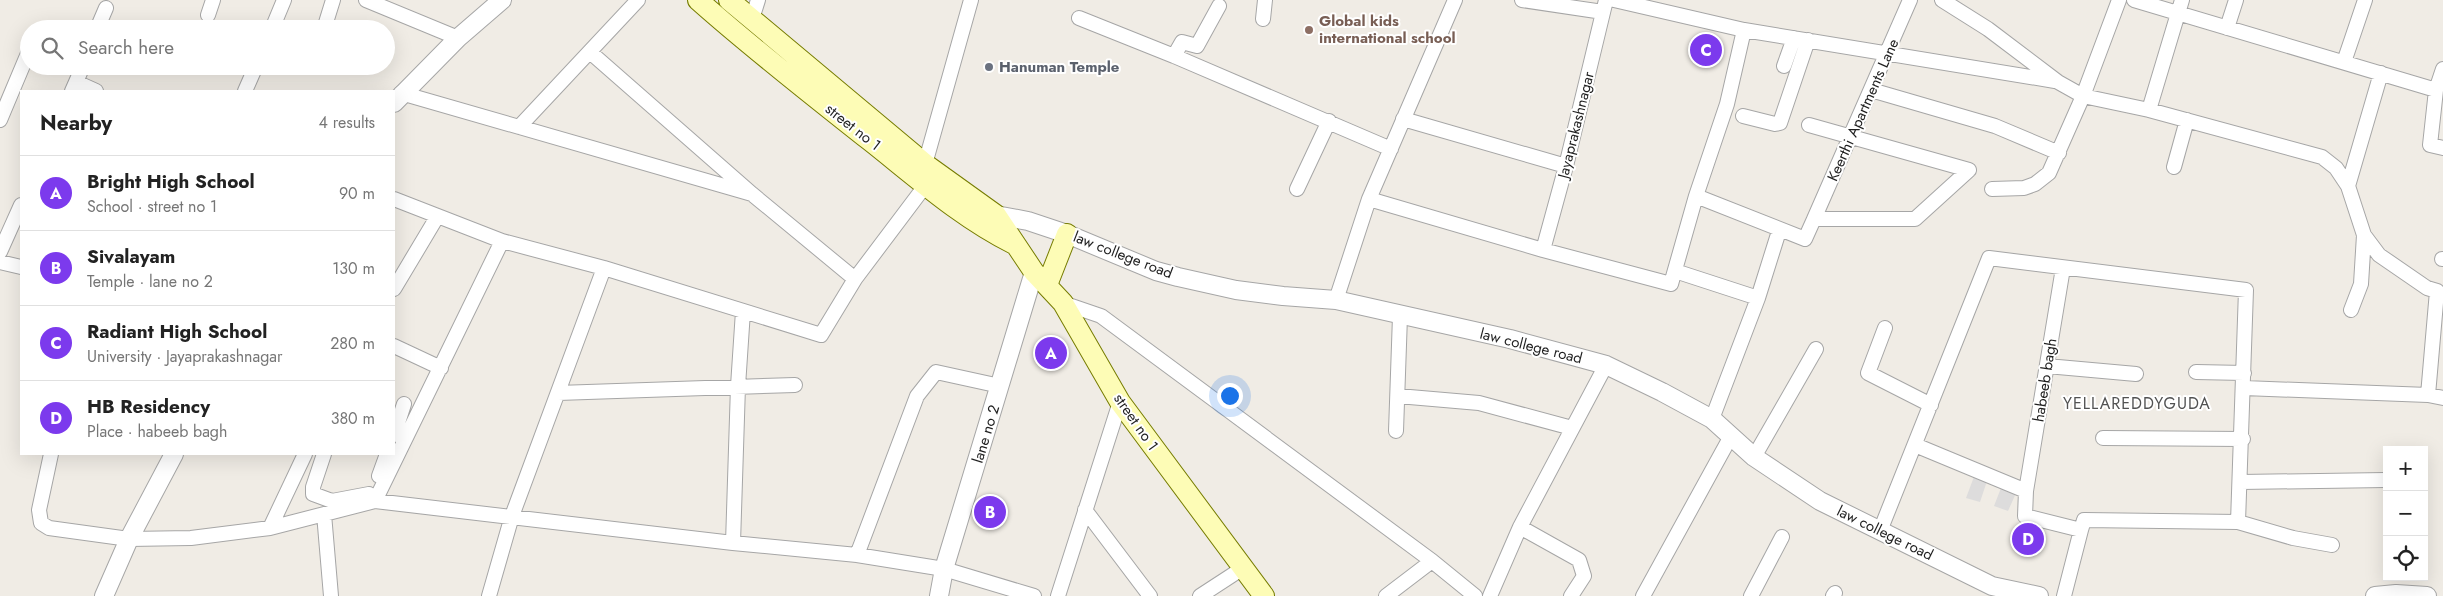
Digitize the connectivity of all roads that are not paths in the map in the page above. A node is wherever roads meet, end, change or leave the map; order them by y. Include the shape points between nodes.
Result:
1 (213, 0) edge
2 (284, 0) edge
3 (332, 0) edge
4 (366, 0) edge
5 (502, 0) edge
6 (638, 0) edge
7 (698, 0) edge
8 (729, 0) edge
9 (758, 0) edge
10 (971, 0) edge
11 (1264, 0) edge
12 (1455, 0) edge
13 (1522, 0) edge
14 (1614, 0) edge
15 (1910, 0) edge
16 (1942, 0) edge
17 (2119, 0) edge
18 (2134, 0) edge
19 (2236, 0) edge
20 (2365, 0) edge
21 (1219, 6) dead end
22 (1604, 6) edge
23 (2180, 6) edge
24 (106, 8) dead end
25 (208, 15) dead end
26 (1079, 18) dead end
27 (752, 19) junction
28 (1263, 19) dead end
29 (101, 20) edge
30 (276, 20) edge
31 (326, 20) edge
32 (2227, 28) junction
33 (1744, 30) junction
34 (458, 38) junction
35 (1801, 39) junction
36 (590, 52) junction
37 (1888, 53) junction
38 (1174, 56) junction
39 (2344, 62) junction
40 (2443, 69) edge
41 (20, 73) edge
42 (2382, 73) junction
43 (79, 75) edge
44 (252, 75) edge
45 (2058, 82) junction
46 (74, 87) edge
47 (90, 90) edge
48 (245, 90) edge
49 (1871, 90) junction
50 (2436, 90) junction
51 (2083, 96) junction
52 (398, 98) edge
53 (2149, 110) junction
54 (1743, 116) dead end
55 (1403, 119) junction
56 (0, 120) edge
57 (2187, 120) junction
58 (1330, 121) junction
59 (1808, 125) dead end
60 (519, 127) junction
61 (1851, 138) junction
62 (2443, 148) edge
63 (1390, 149) junction
64 (2059, 153) junction
65 (1566, 166) junction
66 (2174, 167) dead end
67 (922, 176) junction
68 (2348, 186) junction
69 (1297, 189) dead end
70 (1992, 189) dead end
71 (752, 194) junction
72 (1696, 196) junction
73 (395, 199) edge
74 (1370, 199) junction
75 (20, 207) edge
76 (437, 217) junction
77 (1814, 219) junction
78 (990, 222) junction
79 (1779, 231) junction
80 (1067, 234) junction
81 (2364, 235) junction
82 (502, 241) junction
83 (1543, 250) junction
84 (0, 252) edge
85 (0, 262) edge
86 (20, 267) edge
87 (604, 268) junction
88 (2062, 268) junction
89 (1673, 277) junction
90 (1041, 279) junction
91 (855, 280) junction
92 (395, 287) edge
93 (2440, 294) edge
94 (1758, 298) junction
95 (1336, 300) junction
96 (1063, 303) junction
97 (2351, 310) dead end
98 (744, 311) junction
99 (1400, 316) junction
100 (1885, 328) dead end
101 (2438, 328) edge
102 (395, 346) edge
103 (1816, 349) dead end
104 (1606, 365) junction
105 (2047, 366) junction
106 (441, 368) junction
107 (2196, 372) dead end
108 (2244, 373) junction
109 (2136, 374) dead end
110 (795, 385) dead end
111 (738, 386) junction
112 (1000, 386) junction
113 (2244, 388) junction
114 (558, 393) junction
115 (2428, 395) junction
116 (1398, 396) junction
117 (2443, 398) edge
118 (1120, 402) junction
119 (399, 403) edge
120 (1931, 405) junction
121 (421, 409) junction
122 (1712, 419) junction
123 (1572, 428) junction
124 (395, 429) edge
125 (1396, 431) dead end
126 (1731, 436) junction
127 (2103, 438) dead end
128 (2243, 439) junction
129 (1915, 445) junction
130 (51, 455) edge
131 (173, 455) edge
132 (305, 455) edge
133 (324, 455) edge
134 (387, 455) edge
135 (1754, 457) junction
136 (2383, 480) edge
137 (2241, 482) junction
138 (2026, 490) junction
139 (375, 501) junction
140 (1085, 510) junction
141 (324, 514) junction
142 (512, 516) junction
143 (2238, 522) junction
144 (270, 528) junction
145 (1520, 528) junction
146 (2080, 530) junction
147 (1880, 531) junction
148 (1782, 537) dead end
149 (129, 539) junction
150 (733, 543) junction
151 (2332, 545) dead end
152 (857, 555) junction
153 (1432, 561) junction
154 (1242, 568) junction
155 (944, 569) junction
156 (1990, 591) edge
157 (104, 596) edge
158 (331, 596) edge
159 (489, 596) edge
160 (939, 596) edge
161 (1034, 596) edge
162 (1058, 596) edge
163 (1150, 596) edge
164 (1200, 596) edge
165 (1264, 596) edge
166 (1386, 596) edge
167 (1475, 596) edge
168 (1490, 596) edge
169 (1571, 596) edge
170 (1643, 596) edge
171 (1751, 596) edge
172 (2039, 596) edge
173 (2064, 596) edge
174 (2375, 596) edge
175 (2427, 596) edge

1 - 25 street
2 - 30 street
3 - 31 street
4 - 34 street
5 - 34 street
6 - 36 street
7 - 67 main road, street no 1 via 744,41
8 - 27 main road, street no 1
9 - 27 street
10 - 67 street
11 - 28 street
12 - 55 street
13 - 22 street
14 - 33 street
15 - 37 street, Keerthi Apartments Lane
16 - 45 street via 1988,29
17 - 51 street
18 - 23 street
19 - 32 street
20 - 39 street
21 - 38 street via 1197,46 1182,42
22 - 65 street, Jayaprakashnagar
23 - 32 street
23 - 53 street
24 - 29 street
26 - 38 street
27 - 67 main road, street no 1
32 - 39 street
33 - 35 street
33 - 72 street via 1727,104
34 - 52 street
35 - 37 street
35 - 54 street via 1787,60 1780,123
36 - 60 street
36 - 71 street
37 - 45 street
37 - 49 street, Keerthi Apartments Lane
38 - 58 street
39 - 42 street
40 - 50 street
41 - 56 street
42 - 50 street
42 - 68 street
43 - 46 street
44 - 48 street
45 - 51 street
46 - 47 street
49 - 61 street, Keerthi Apartments Lane
49 - 64 street via 1995,126
50 - 62 street via 2430,145
51 - 53 street
51 - 64 street
52 - 60 street
53 - 57 street
55 - 63 street
55 - 65 street
57 - 66 street
57 - 68 street via 2322,157 2336,168
58 - 63 street
58 - 69 street
59 - 61 street
60 - 71 street
61 - 77 street, Keerthi Apartments Lane
61 - 77 street via 1969,170 1915,219
63 - 74 street
64 - 70 street via 2049,173 2035,184 2024,188
65 - 83 street, Jayaprakashnagar
67 - 78 main road, street no 1
67 - 91 street
68 - 81 street
71 - 91 street
72 - 79 street
72 - 89 street
73 - 76 street
74 - 83 street
74 - 95 street
75 - 84 street
76 - 82 street
76 - 92 street
77 - 79 street, Keerthi Apartments Lane via 1805,239
78 - 80 street, law college road via 1028,220
78 - 90 main road, street no 1 via 1014,244
79 - 94 street
80 - 90 main road
80 - 95 street, law college road via 1178,277 1236,290
81 - 93 street via 2379,255
81 - 97 street via 2361,284
82 - 87 street
82 - 106 street
83 - 89 street
85 - 86 street
87 - 98 street
87 - 114 street
88 - 105 street, habeeb bagh
88 - 108 street via 2246,290
88 - 120 street via 1989,258
89 - 94 street
90 - 96 main road, street no 1
90 - 112 street, lane no 2
91 - 98 street via 821,335
93 - 101 street
94 - 122 street
95 - 99 street, law college road
96 - 118 main road, street no 1
96 - 153 street via 1101,316
98 - 111 street
99 - 104 street, law college road via 1510,339
99 - 116 street
100 - 120 street via 1868,373
101 - 115 street
102 - 106 street
103 - 135 street
104 - 122 street, law college road
104 - 123 street
105 - 109 street
105 - 138 street, habeeb bagh
106 - 121 street
107 - 108 street
108 - 113 street
110 - 111 street
111 - 114 street
111 - 150 street
112 - 152 street via 936,372 917,396
112 - 155 street, lane no 2
113 - 115 street
113 - 128 street
114 - 142 street
115 - 117 street
116 - 123 street via 1479,403
116 - 125 street
118 - 140 street
118 - 154 main road, street no 1
119 - 121 street
119 - 124 street
120 - 129 street
121 - 139 street
122 - 126 street, law college road
123 - 145 street
126 - 135 street, law college road
126 - 170 street
127 - 128 street
128 - 137 street
129 - 138 street
129 - 147 street
130 - 149 street via 39,510 41,523 49,528
131 - 149 street
132 - 144 street
133 - 134 street via 313,494 332,501 370,494
135 - 147 street, law college road via 1820,501
136 - 137 street
137 - 143 street
138 - 146 street, habeeb bagh via 2025,516
139 - 141 street
139 - 142 street
140 - 162 street
140 - 163 street
141 - 144 street
141 - 158 street
142 - 150 street
142 - 159 street
143 - 146 street via 2084,520
143 - 151 street
144 - 149 street via 191,538
145 - 168 street
145 - 169 street via 1579,560 1584,576
146 - 173 street
147 - 156 street, law college road
148 - 171 street
149 - 157 street
150 - 152 street
152 - 155 street
153 - 166 street
153 - 167 street
154 - 164 street
154 - 165 main road, street no 1
155 - 160 street, lane no 2
155 - 161 street
156 - 172 street, law college road
174 - 175 street

